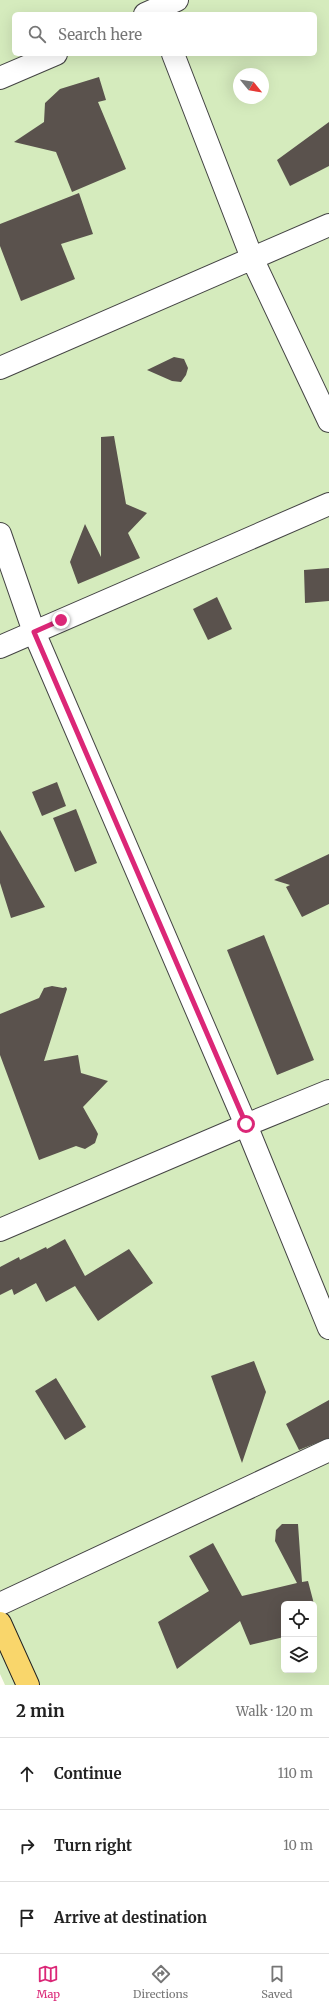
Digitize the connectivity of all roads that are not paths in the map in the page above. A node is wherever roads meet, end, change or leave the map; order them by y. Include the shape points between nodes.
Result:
1 (176, 0) edge
2 (153, 9) edge
3 (51, 56) edge
4 (174, 56) edge
5 (0, 78) edge
6 (329, 225) edge
7 (252, 258) junction
8 (0, 368) edge
9 (329, 421) edge
10 (329, 504) edge
11 (0, 534) edge
12 (34, 632) junction
13 (0, 647) edge
14 (329, 1091) edge
15 (246, 1124) junction
16 (0, 1230) edge
17 (329, 1328) edge
18 (329, 1450) edge
19 (0, 1604) edge
20 (0, 1623) edge
21 (28, 1685) edge

1 - 2 street
3 - 5 street
4 - 7 street
6 - 7 street
7 - 8 street
7 - 9 street
10 - 12 street
11 - 12 street
12 - 13 street
12 - 15 street
14 - 15 street
15 - 16 street
15 - 17 street
18 - 19 street
20 - 21 main road

